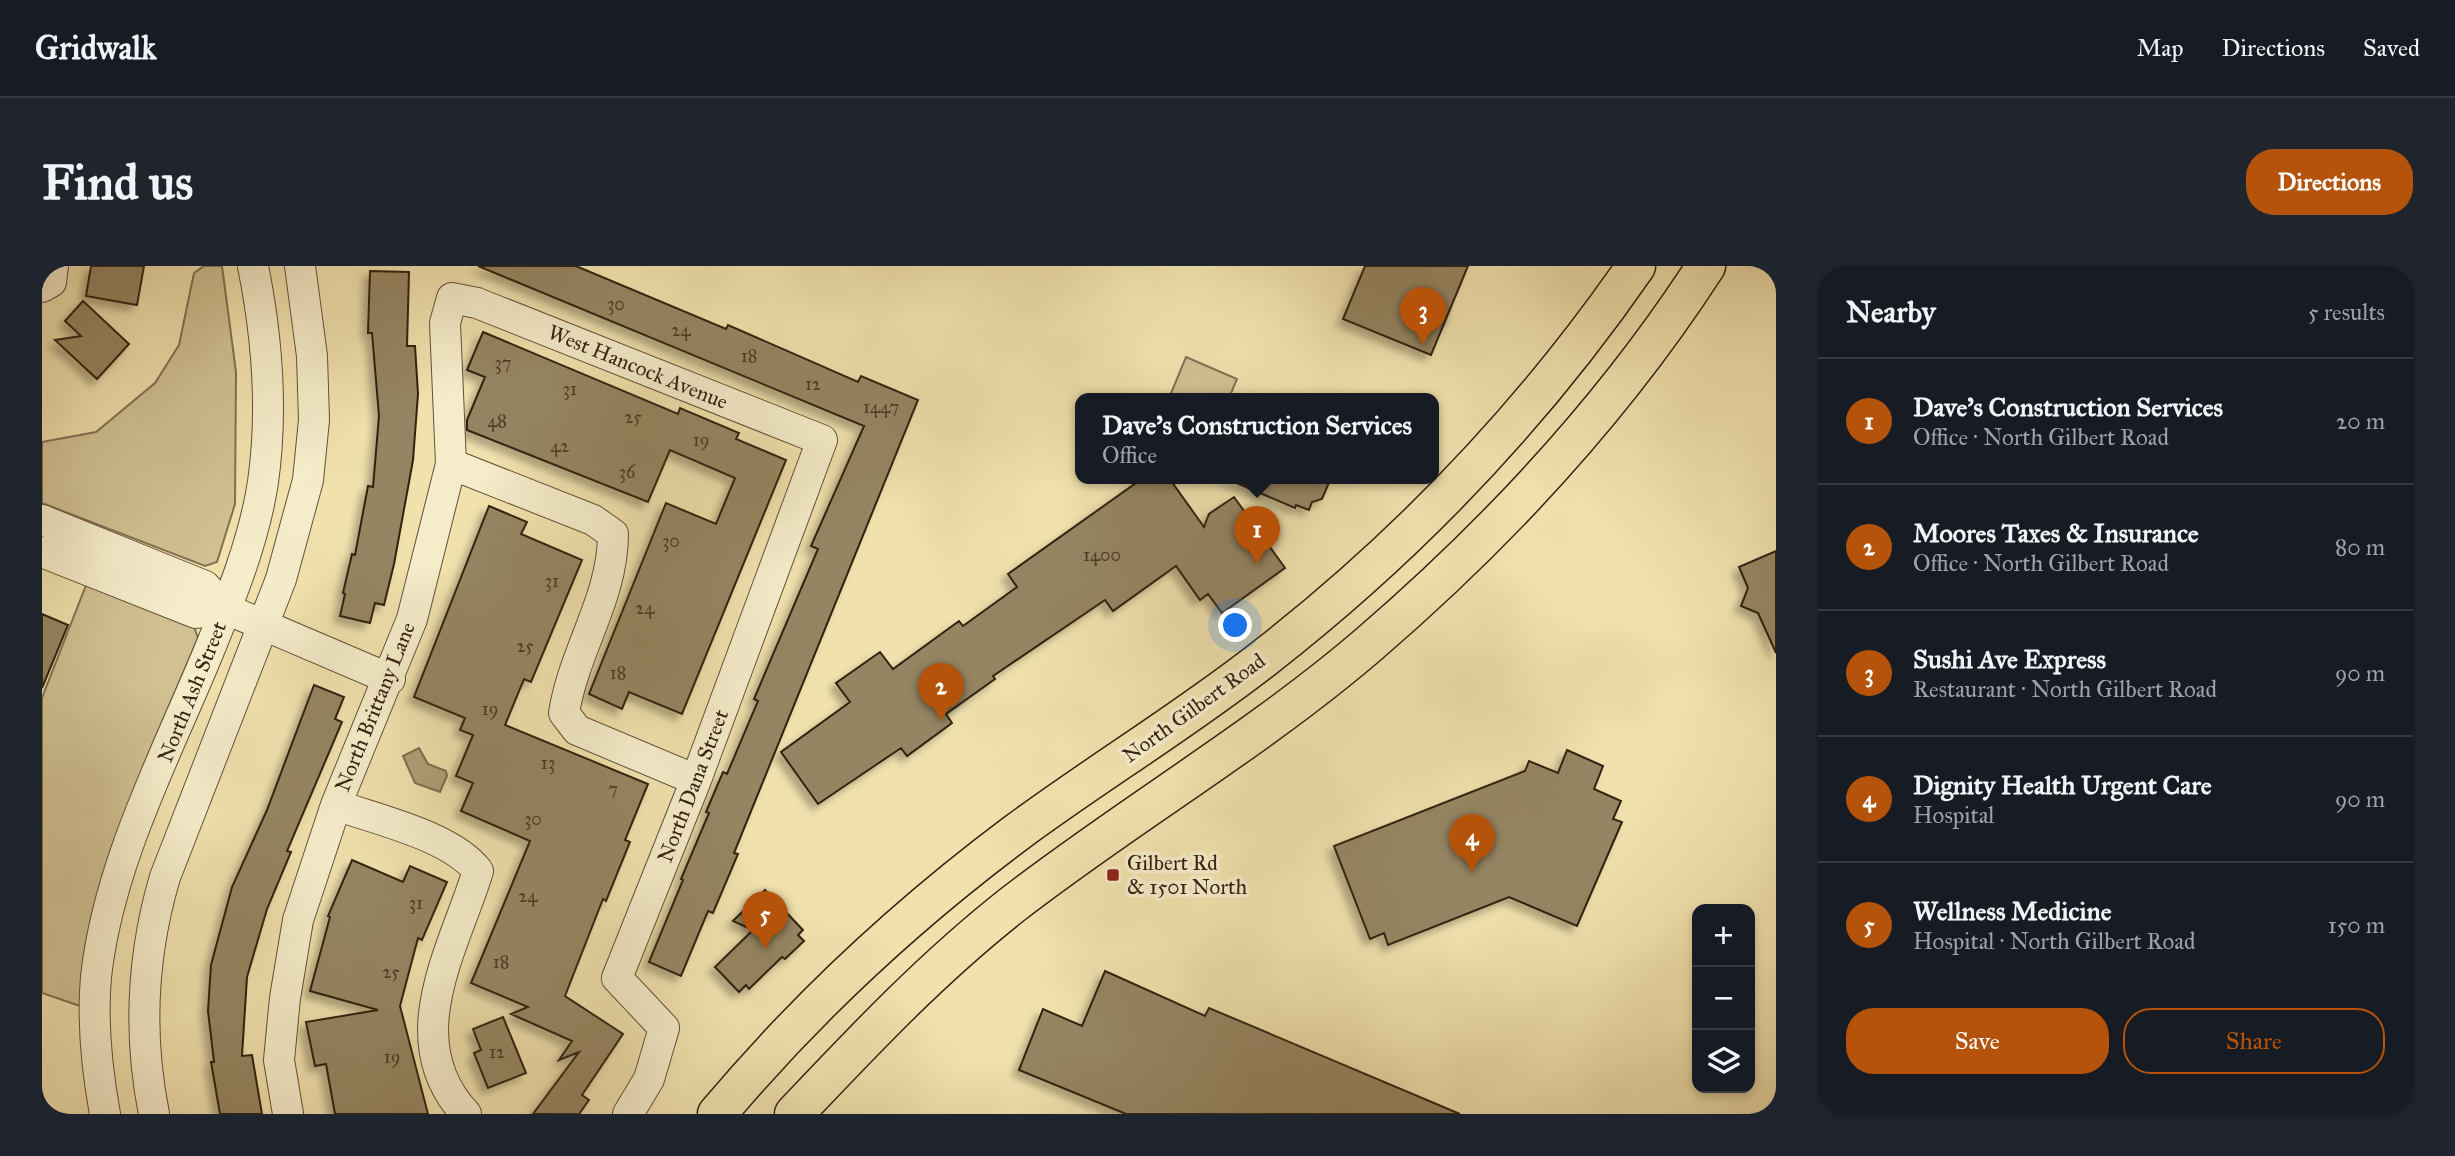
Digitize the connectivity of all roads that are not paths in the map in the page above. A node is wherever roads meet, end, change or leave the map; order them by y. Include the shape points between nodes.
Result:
1 (53, 266) edge
2 (253, 266) edge
3 (300, 266) edge
4 (1636, 266) edge
5 (1693, 271) edge
6 (42, 287) edge
7 (452, 298) joint
8 (822, 440) joint
9 (451, 464) junction
10 (42, 520) edge
11 (42, 552) edge
12 (226, 609) junction
13 (264, 625) junction
14 (390, 679) junction
15 (696, 780) junction
16 (336, 804) junction
17 (104, 1114) edge
18 (153, 1114) edge
19 (288, 1114) edge
20 (466, 1114) edge
21 (628, 1114) edge
22 (717, 1114) edge
23 (794, 1114) edge

1 - 6 street via 51,282
2 - 12 street, North Ash Street via 264,333 266,445 252,527
3 - 13 street, North Ash Street via 312,356 314,420 309,480
4 - 22 main road, North Gilbert Road via 1508,430 1385,555 1261,660 1016,833 892,933 816,1003
5 - 23 main road via 1626,379 1565,454 1440,580 1303,697 1011,906 908,994
7 - 8 street, West Hancock Avenue via 477,303
7 - 9 street, North Brittany Lane via 445,323
8 - 15 street, North Dana Street
9 - 14 street, North Brittany Lane via 412,619
9 - 15 street via 593,520 612,534 613,560 604,596 568,688 564,713 577,730
10 - 12 street via 205,586
11 - 12 street via 196,613
12 - 13 street
12 - 17 street, North Ash Street via 134,835 106,927 96,977
13 - 14 street
13 - 18 street, North Ash Street via 154,915 144,1033
14 - 16 street, North Brittany Lane
15 - 21 street, North Dana Street via 617,978 664,1028 649,1079
16 - 19 street, North Brittany Lane via 298,920 285,998 279,1060
16 - 20 street via 456,850 478,871 436,988 432,1034 439,1066 456,1104

